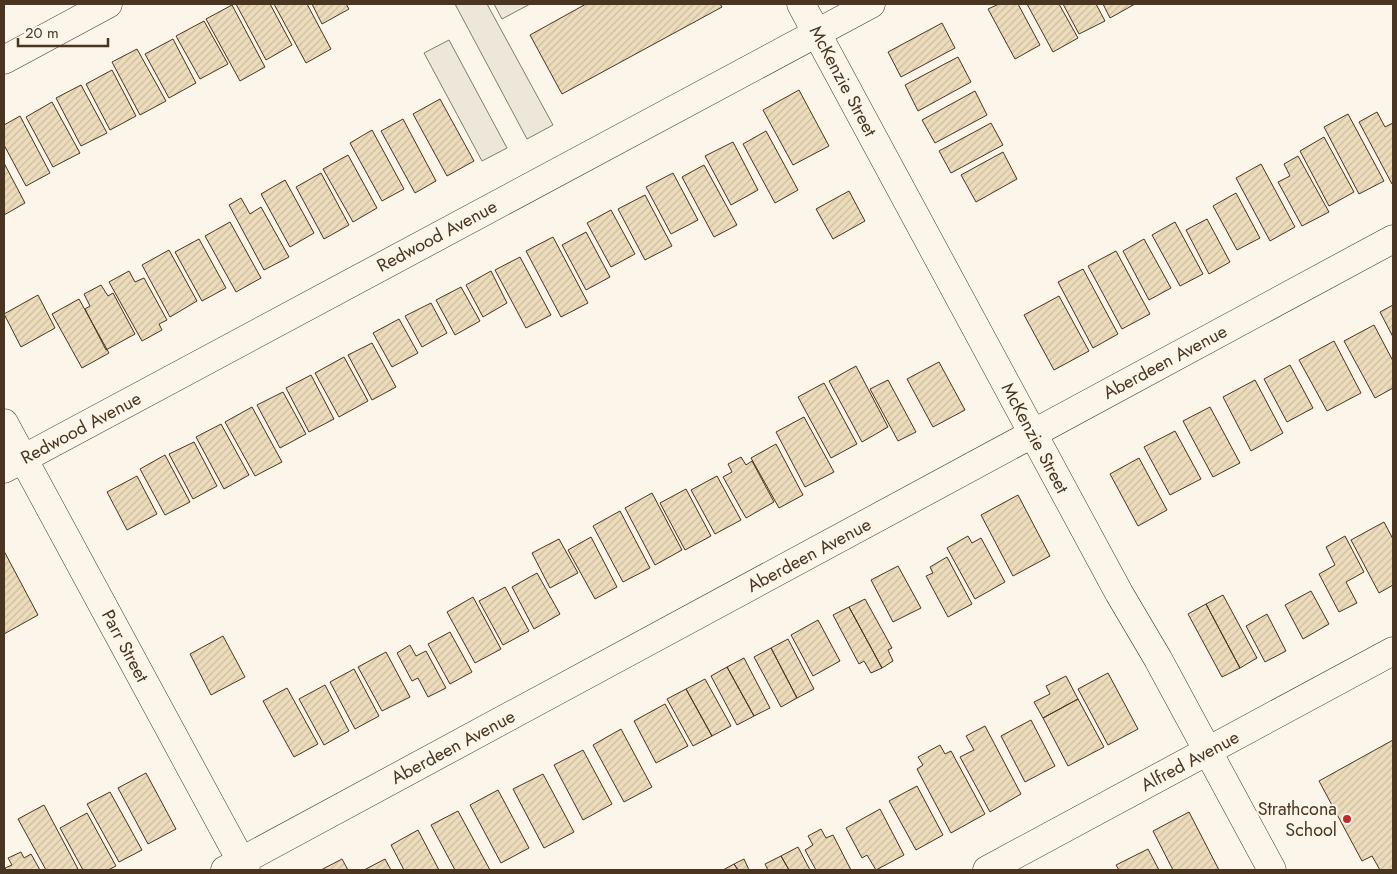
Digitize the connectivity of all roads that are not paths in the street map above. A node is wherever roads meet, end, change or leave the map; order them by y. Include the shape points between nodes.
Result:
1 (108, 4) edge
2 (801, 4) edge
3 (871, 4) edge
4 (817, 33) junction
5 (4, 60) edge
6 (1393, 239) edge
7 (4, 422) edge
8 (1033, 434) junction
9 (13, 464) edge
10 (1393, 651) edge
11 (1207, 751) junction
12 (237, 867) edge
13 (987, 870) edge
14 (1272, 870) edge

1 - 5 street
2 - 4 street, McKenzie Street
3 - 4 street, Redwood Avenue
4 - 8 street, McKenzie Street
4 - 9 street, Redwood Avenue
6 - 8 street, Aberdeen Avenue
7 - 9 street, Parr Street
8 - 11 street, McKenzie Street
8 - 12 street, Aberdeen Avenue
9 - 12 street, Parr Street
10 - 11 street, Alfred Avenue
11 - 13 street, Alfred Avenue
11 - 14 street, McKenzie Street

